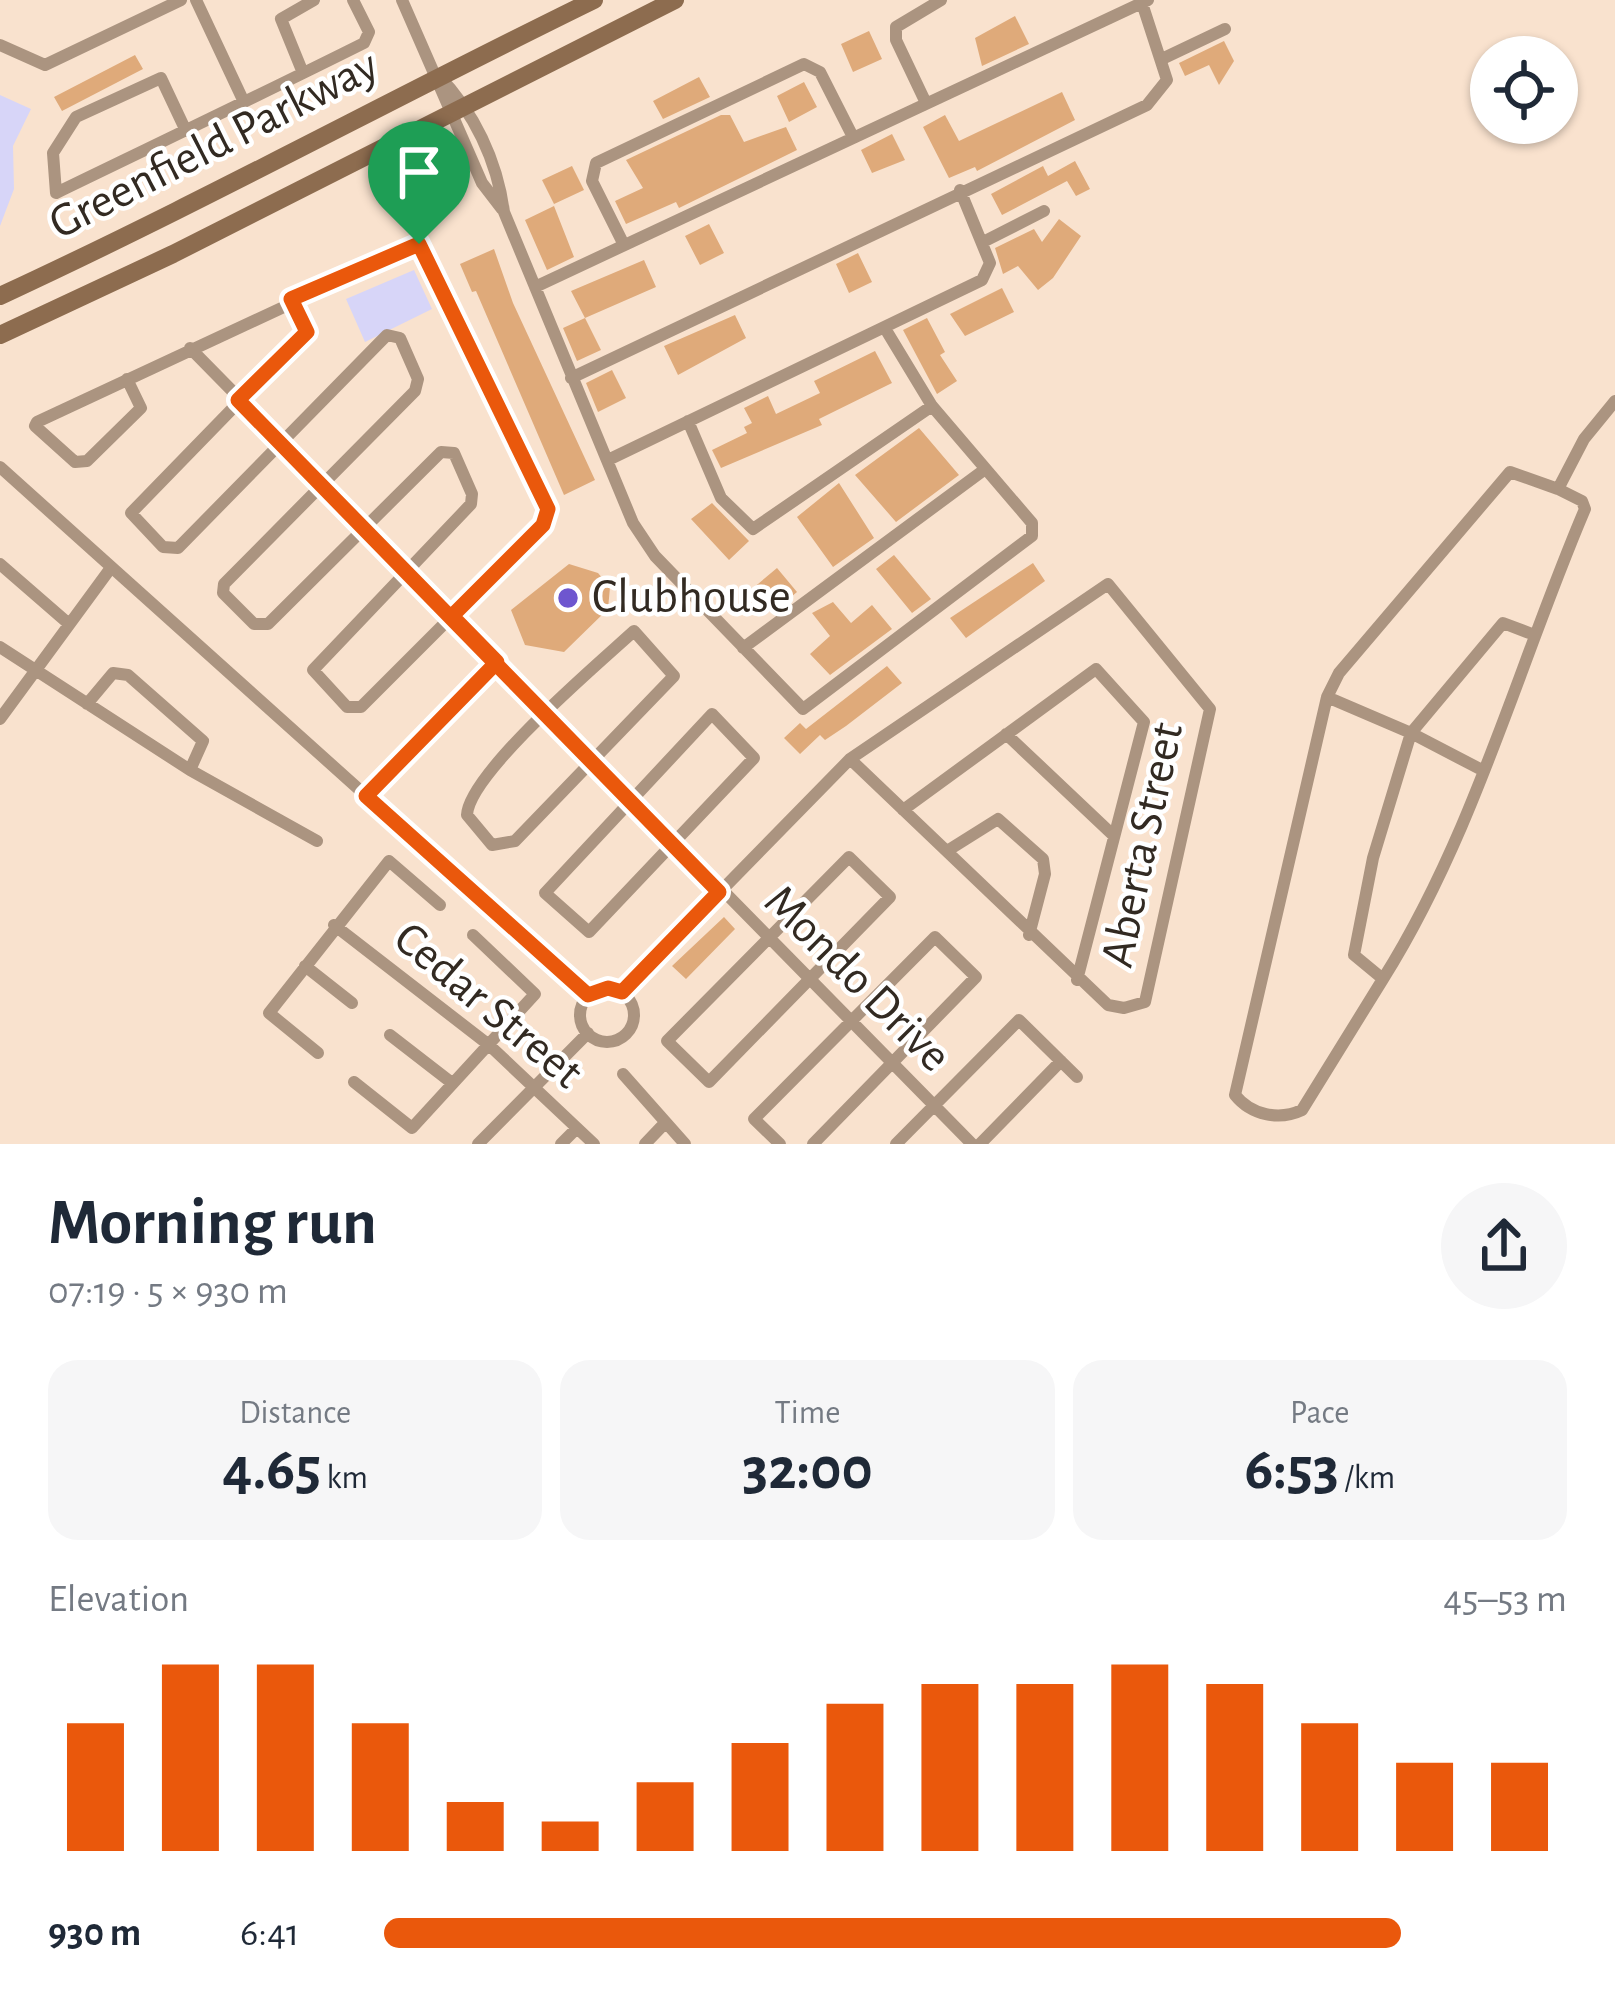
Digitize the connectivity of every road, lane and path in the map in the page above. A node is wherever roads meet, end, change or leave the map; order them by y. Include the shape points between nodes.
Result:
1 (181, 0) edge
2 (196, 0) edge
3 (314, 0) edge
4 (353, 0) edge
5 (402, 0) edge
6 (594, 0) edge
7 (675, 0) edge
8 (941, 0) edge
9 (1145, 2) edge
10 (1225, 29) dead end
11 (0, 45) edge
12 (1164, 58) junction
13 (304, 74) junction
14 (437, 74) junction
15 (243, 100) junction
16 (926, 101) junction
17 (458, 106) junction
18 (186, 130) junction
19 (853, 137) junction
20 (959, 190) junction
21 (1044, 212) dead end
22 (982, 242) junction
23 (624, 245) junction
24 (535, 287) junction
25 (0, 296) edge
26 (291, 299) junction
27 (886, 330) junction
28 (0, 334) edge
29 (190, 348) junction
30 (572, 377) junction
31 (127, 379) junction
32 (238, 400) junction
33 (1615, 401) edge
34 (932, 406) junction
35 (688, 421) junction
36 (278, 442) junction
37 (608, 460) junction
38 (0, 467) edge
39 (984, 470) junction
40 (322, 486) junction
41 (1558, 489) junction
42 (362, 526) junction
43 (0, 564) edge
44 (110, 569) junction
45 (407, 570) junction
46 (452, 616) junction
47 (69, 624) junction
48 (1532, 634) junction
49 (0, 647) edge
50 (743, 648) junction
51 (497, 662) junction
52 (35, 668) junction
53 (1327, 697) junction
54 (87, 704) junction
55 (545, 713) junction
56 (0, 719) edge
57 (1411, 733) junction
58 (1006, 734) junction
59 (850, 759) junction
60 (593, 761) junction
61 (190, 770) junction
62 (1482, 770) junction
63 (366, 796) junction
64 (631, 801) junction
65 (903, 810) junction
66 (1114, 836) junction
67 (317, 841) dead end
68 (672, 842) junction
69 (947, 850) junction
70 (719, 892) junction
71 (440, 905) dead end
72 (334, 925) junction
73 (473, 935) dead end
74 (1029, 935) junction
75 (767, 940) junction
76 (305, 967) junction
77 (1383, 979) junction
78 (1077, 980) junction
79 (808, 981) junction
80 (622, 992) junction
81 (588, 995) junction
82 (352, 1003) dead end
83 (850, 1022) junction
84 (588, 1033) junction
85 (390, 1035) dead end
86 (489, 1045) junction
87 (318, 1052) dead end
88 (1061, 1061) junction
89 (892, 1064) junction
90 (622, 1074) dead end
91 (1077, 1077) dead end
92 (354, 1082) dead end
93 (452, 1083) junction
94 (532, 1085) junction
95 (934, 1106) junction
96 (665, 1123) junction
97 (577, 1128) junction
98 (478, 1144) edge
99 (561, 1144) edge
100 (594, 1144) edge
101 (645, 1144) edge
102 (685, 1144) edge
103 (780, 1144) edge
104 (813, 1144) edge
105 (896, 1144) edge
106 (976, 1144) edge

1 - 11 street via 45,65
2 - 15 street
3 - 13 street via 281,20
4 - 13 street via 368,38
5 - 14 street
6 - 14 main road, Greenfield Parkway
7 - 17 main road, Greenfield Parkway
8 - 16 street via 896,27
9 - 12 street
9 - 16 street
10 - 12 street
12 - 20 street via 1167,80 1147,105
13 - 15 street
14 - 17 street
14 - 25 main road, Greenfield Parkway
15 - 18 street
16 - 19 street
17 - 24 street via 482,183 504,212
17 - 28 main road, Greenfield Parkway
18 - 18 street via 78,183 56,193 53,153 76,117 160,78
19 - 23 street
19 - 23 street via 820,72 804,64 596,163 592,181
20 - 22 street
20 - 30 street
21 - 22 street
22 - 27 street via 990,263 982,280
23 - 24 street
24 - 30 street
26 - 29 street
26 - 32 street via 307,332
26 - 46 street via 419,244 548,509 543,525
27 - 34 street
27 - 35 street
29 - 31 street
29 - 32 street, Mondo Drive
30 - 37 street
31 - 31 street via 142,408 88,461 75,462 37,422
32 - 36 street, Mondo Drive
32 - 36 street via 134,506 134,520 163,547 178,548
33 - 41 street
34 - 35 street via 753,529 721,498
34 - 39 street
35 - 37 street
36 - 40 street, Mondo Drive
36 - 40 street via 387,335 400,338 418,386
37 - 50 street via 655,556
38 - 44 street
39 - 50 street
39 - 50 street via 1032,523 1032,536 803,709
40 - 42 street, Mondo Drive
40 - 42 street via 224,584 226,600 254,624 268,624
41 - 48 street via 1585,509
41 - 53 street via 1510,472
42 - 45 street, Mondo Drive
42 - 45 street via 441,452 454,453 473,499
43 - 47 street
44 - 47 street
44 - 63 street
45 - 46 street, Mondo Drive
45 - 46 street via 315,664 316,677 347,706 361,707
46 - 51 street, Mondo Drive
47 - 52 street
48 - 57 street via 1504,623
48 - 62 street
49 - 52 street
51 - 55 street, Mondo Drive
51 - 63 street
52 - 54 street
52 - 56 street
53 - 57 street
53 - 77 street via 1235,1095 1245,1107 1284,1118 1302,1111
54 - 61 street
54 - 61 street via 113,674 128,675 203,741
55 - 60 street, Mondo Drive
55 - 60 street via 634,631 674,676
55 - 60 street via 468,802 467,815 492,845 515,841
57 - 62 street
57 - 77 street via 1354,955
58 - 65 street
58 - 66 street
58 - 66 street via 1096,669 1144,722
59 - 65 street, Aberta Street
59 - 70 street, Aberta Street
59 - 78 street, Aberta Street via 1108,584 1210,709 1145,1002 1108,1005
60 - 64 street, Mondo Drive
61 - 67 street
62 - 77 street via 1431,903
63 - 81 street
64 - 68 street, Mondo Drive
64 - 68 street via 712,714 754,758
64 - 68 street via 545,893 589,932
65 - 69 street, Aberta Street
66 - 78 street
68 - 70 street, Mondo Drive
69 - 74 street, Aberta Street
69 - 74 street via 998,819 1043,860
70 - 75 street, Mondo Drive
70 - 80 street, Aberta Street
71 - 72 street via 389,861
72 - 76 street
72 - 86 street, Cedar Street
73 - 86 street via 535,994
74 - 78 street, Aberta Street
75 - 79 street, Mondo Drive
75 - 79 street via 850,857 890,897
75 - 79 street via 668,1041 710,1082
76 - 82 street
76 - 87 street via 269,1013
79 - 83 street, Mondo Drive
80 - 81 street
80 - 84 street via 634,1016 627,1032 613,1041
81 - 84 street via 580,1010
83 - 89 street, Mondo Drive
83 - 89 street via 935,937 976,977
83 - 103 street via 754,1119
84 - 94 street
85 - 93 street
86 - 93 street
86 - 94 street, Cedar Street
88 - 91 street
88 - 95 street via 1019,1020
88 - 106 street
89 - 95 street, Mondo Drive
89 - 104 street
90 - 96 street
92 - 93 street via 412,1128
94 - 97 street, Cedar Street
94 - 98 street
95 - 105 street
95 - 106 street, Mondo Drive
96 - 101 street
96 - 102 street
97 - 99 street
97 - 100 street, Cedar Street

